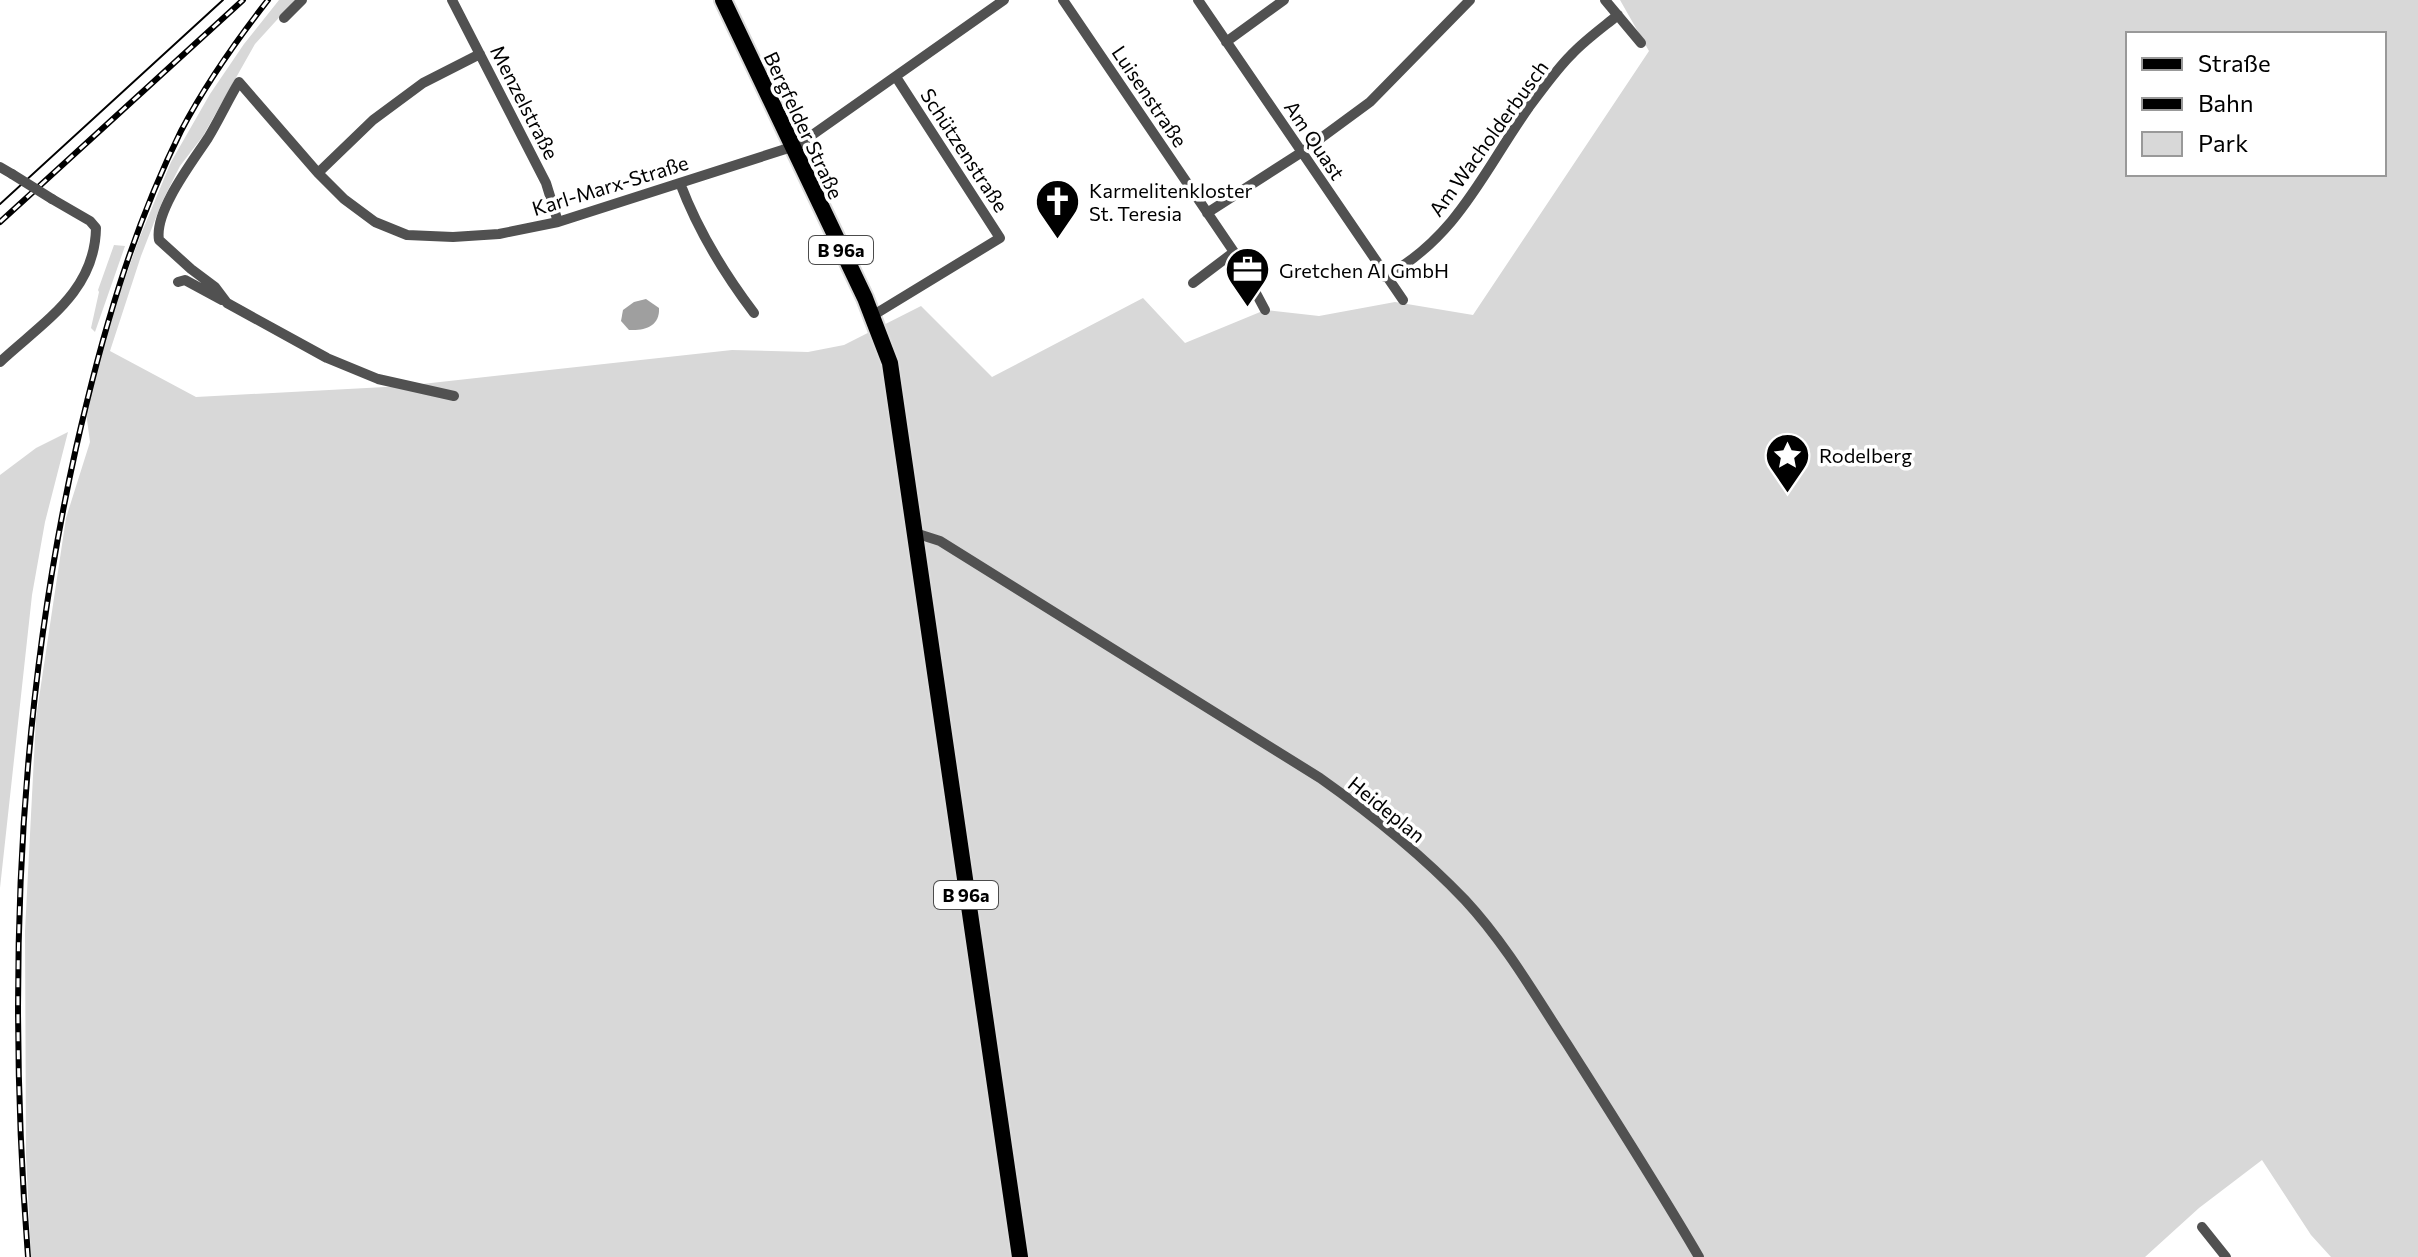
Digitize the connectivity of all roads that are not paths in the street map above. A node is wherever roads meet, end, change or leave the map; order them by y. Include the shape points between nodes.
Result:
1 (302, 0) edge
2 (452, 0) edge
3 (723, 0) edge
4 (1004, 0) edge
5 (1063, 0) edge
6 (1198, 0) edge
7 (1284, 0) edge
8 (1470, 0) edge
9 (1605, 0) edge
10 (1618, 15) junction
11 (284, 18) dead end
12 (1226, 42) junction
13 (1641, 43) dead end
14 (480, 54) junction
15 (896, 77) junction
16 (792, 147) junction
17 (1302, 152) junction
18 (0, 167) edge
19 (318, 173) junction
20 (680, 183) junction
21 (1207, 213) junction
22 (558, 222) junction
23 (1234, 252) junction
24 (1385, 277) junction
25 (178, 282) dead end
26 (1193, 283) dead end
27 (1403, 300) dead end
28 (227, 303) junction
29 (1265, 310) dead end
30 (754, 313) dead end
31 (872, 316) junction
32 (0, 362) edge
33 (454, 396) dead end
34 (915, 533) junction
35 (2202, 1227) dead end
36 (1020, 1257) edge
37 (1699, 1257) edge
38 (2226, 1257) edge

1 - 11 street
2 - 14 street, Menzelstraße
3 - 16 main road, Bergfelder Straße / B 96a
4 - 15 street, Karl-Marx-Straße
5 - 21 street, Luisenstraße
6 - 12 street, Am Quast
7 - 12 street
8 - 17 street via 1370,102
9 - 10 street
10 - 13 street
10 - 24 street, Am Wacholderbusch via 1572,54 1446,228 1412,262
12 - 17 street, Am Quast
14 - 19 street via 423,83 373,120
14 - 22 street, Menzelstraße via 546,183
15 - 16 street, Karl-Marx-Straße
15 - 31 street, Schützenstraße via 1000,238
16 - 20 street, Karl-Marx-Straße
16 - 31 main road, Bergfelder Straße / B 96a
17 - 21 street
17 - 24 street, Am Quast
18 - 32 street, bridge via 96,228 82,283
19 - 22 street, Karl-Marx-Straße via 375,222 407,235 499,234
19 - 28 street, Karl-Marx-Straße via 239,82 188,165 158,229 159,240
20 - 22 street, Karl-Marx-Straße
20 - 30 street via 694,220
21 - 23 street, Luisenstraße
23 - 26 street
23 - 29 street, Luisenstraße
24 - 27 street, Am Quast
25 - 28 street via 185,280
28 - 33 street via 348,369
31 - 34 main road, Bergfelder Straße / B 96a via 887,354
34 - 36 main road, B 96a
34 - 37 street, Heideplan via 940,541 1320,778 1439,875 1518,967
35 - 38 street

